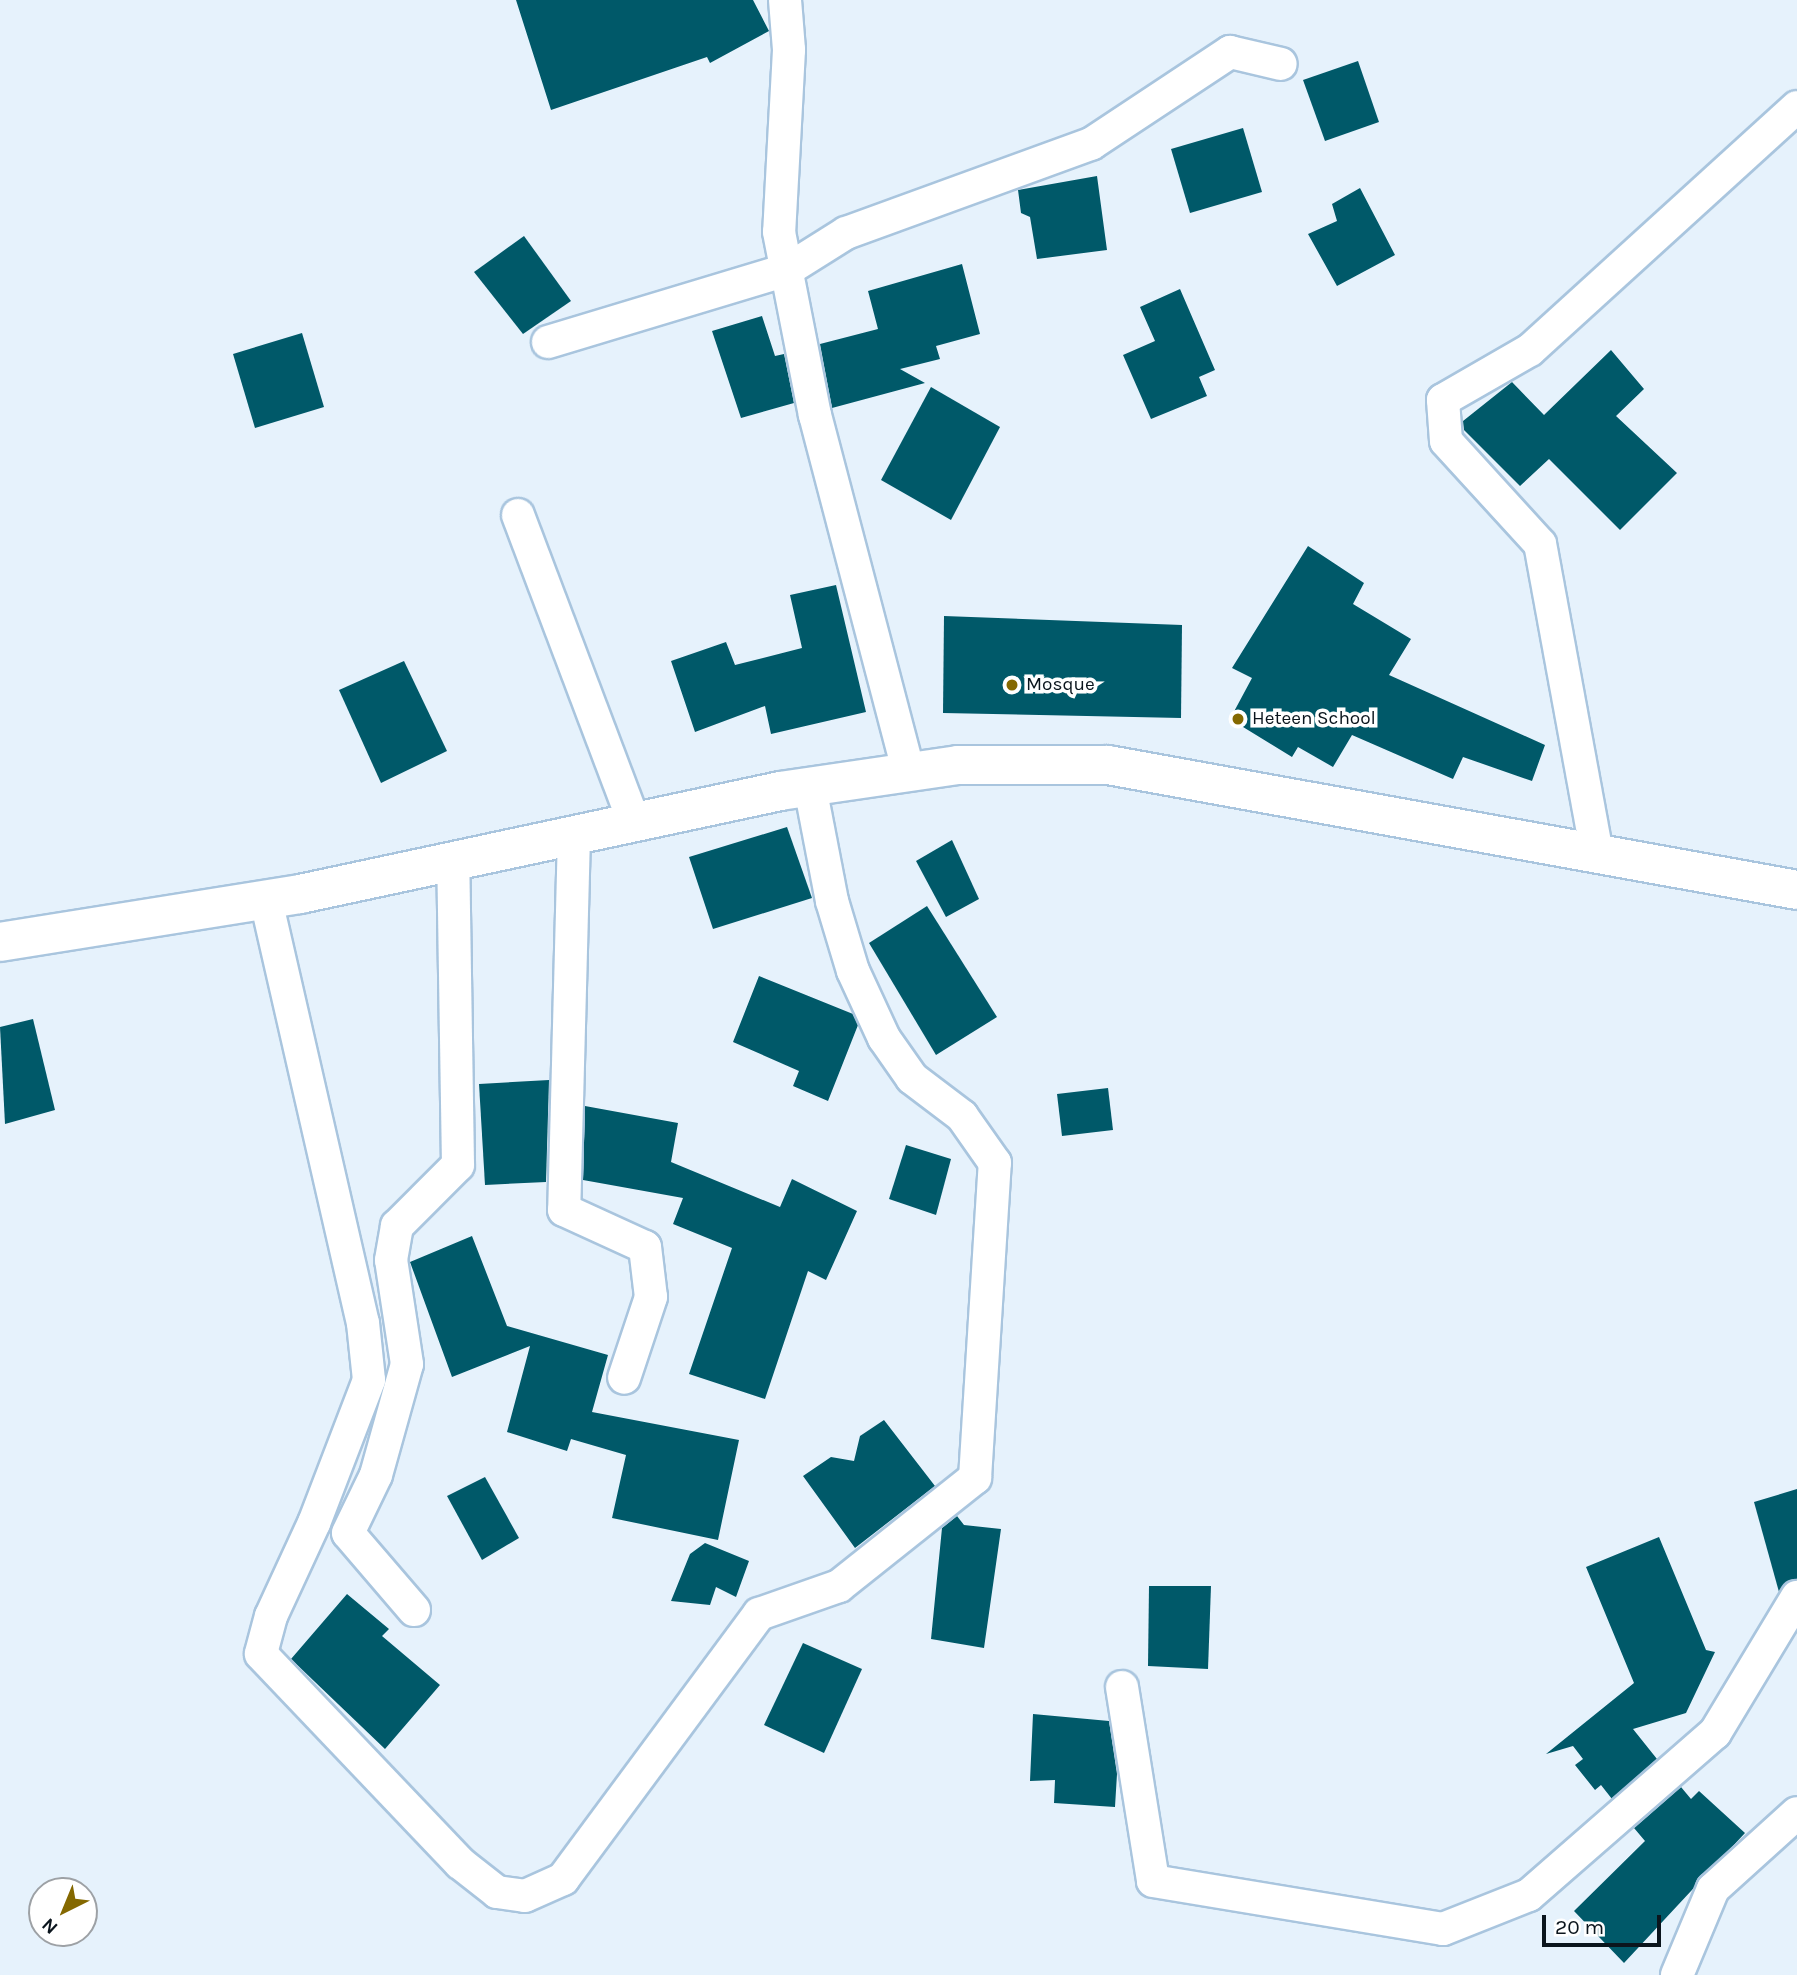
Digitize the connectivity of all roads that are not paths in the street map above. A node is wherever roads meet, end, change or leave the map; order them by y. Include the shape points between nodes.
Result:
1 (785, 0) edge
2 (1281, 64) dead end
3 (1797, 107) edge
4 (787, 270) junction
5 (548, 342) dead end
6 (518, 514) dead end
7 (909, 773) junction
8 (810, 787) junction
9 (634, 822) junction
10 (574, 835) junction
11 (1597, 854) junction
12 (453, 861) junction
13 (1797, 890) edge
14 (266, 900) junction
15 (0, 942) edge
16 (624, 1378) dead end
17 (1797, 1597) edge
18 (414, 1610) dead end
19 (1122, 1687) dead end
20 (1797, 1812) edge
21 (1677, 1975) edge

1 - 4 street via 789,50 779,232
2 - 4 street via 1230,52 1091,144 846,233
3 - 11 street via 1530,350 1443,400 1446,441 1540,544
4 - 5 street
4 - 7 street via 815,415
6 - 9 street
7 - 8 street
7 - 11 street via 958,765 1108,765
8 - 9 street
8 - 14 street via 832,901 853,971 884,1038 912,1079 962,1116 995,1163 975,1478 839,1586 759,1614 563,1879 525,1896 497,1892 460,1863 261,1654 271,1616 314,1523 369,1380 363,1324
9 - 10 street
10 - 12 street
10 - 16 street via 564,1210 645,1247 651,1297
11 - 13 street
12 - 14 street
12 - 18 street via 458,1165 397,1226 391,1260 407,1364 376,1475 348,1533
14 - 15 street
17 - 19 street via 1715,1732 1529,1895 1443,1929 1153,1881
20 - 21 street via 1713,1889

